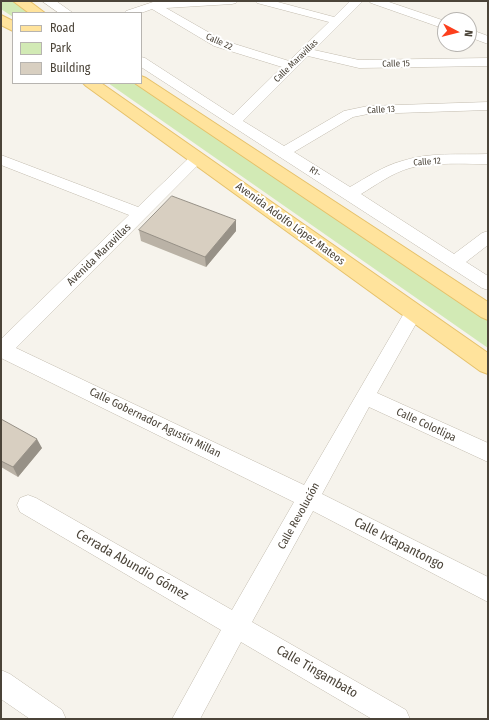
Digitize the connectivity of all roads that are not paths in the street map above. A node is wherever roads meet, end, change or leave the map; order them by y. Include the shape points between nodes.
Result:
1 (20, 1) edge
2 (48, 1) edge
3 (232, 1) edge
4 (261, 1) edge
5 (357, 1) edge
6 (376, 1) edge
7 (153, 5) junction
8 (36, 12) edge
9 (65, 12) edge
10 (133, 12) edge
11 (1, 19) edge
12 (337, 21) junction
13 (437, 22) edge
14 (12, 26) edge
15 (477, 36) edge
16 (488, 40) edge
17 (306, 52) junction
18 (142, 62) edge
19 (488, 62) edge
20 (291, 66) junction
21 (142, 82) edge
22 (93, 84) edge
23 (164, 96) junction
24 (198, 99) junction
25 (488, 106) edge
26 (235, 121) junction
27 (284, 152) junction
28 (197, 158) junction
29 (488, 159) edge
30 (1, 160) edge
31 (350, 194) junction
32 (140, 214) junction
33 (488, 237) edge
34 (454, 262) junction
35 (488, 284) edge
36 (488, 312) edge
37 (413, 313) junction
38 (1, 350) edge
39 (488, 365) edge
40 (364, 396) junction
41 (488, 453) edge
42 (309, 498) junction
43 (28, 505) dead end
44 (488, 590) edge
45 (237, 626) junction
46 (1, 683) edge
47 (53, 719) edge
48 (185, 719) edge
49 (397, 719) edge

1 - 8 main road
2 - 9 street
3 - 7 street
4 - 12 street
5 - 12 street, Calle Maravillas
6 - 13 street
7 - 10 street
7 - 20 street, Calle 22 via 218,43
11 - 14 main road
12 - 17 street, Calle Maravillas
15 - 16 street
17 - 19 street, Calle 15 via 359,64
17 - 20 street, Calle Maravillas
18 - 24 street, R1-
20 - 26 street, Calle Maravillas
21 - 23 main road
22 - 28 main road, Avenida Adolfo López Mateos
23 - 24 main road
23 - 36 main road
24 - 26 street, R1-
25 - 27 street, Calle 13 via 368,110 349,114
26 - 27 street, R1-
27 - 31 street, R1-
28 - 32 street, Avenida Maravillas
28 - 37 main road, Avenida Adolfo López Mateos
29 - 31 street, Calle 12 via 422,161 406,164
30 - 32 street
31 - 34 street, R1-
32 - 38 street, Avenida Maravillas
33 - 34 street
34 - 35 street, R1-
37 - 39 main road, Avenida Adolfo López Mateos
37 - 40 street, Calle Revolución
38 - 42 street, Calle Gobernador Agustín Millan
40 - 41 street, Calle Colotlipa
40 - 42 street, Calle Revolución
42 - 44 street, Calle Ixtapantongo
42 - 45 street, Calle Revolución
43 - 45 street, Cerrada Abundio Gómez
45 - 48 street, Calle Revolución
45 - 49 street, Calle Tingambato
46 - 47 street

